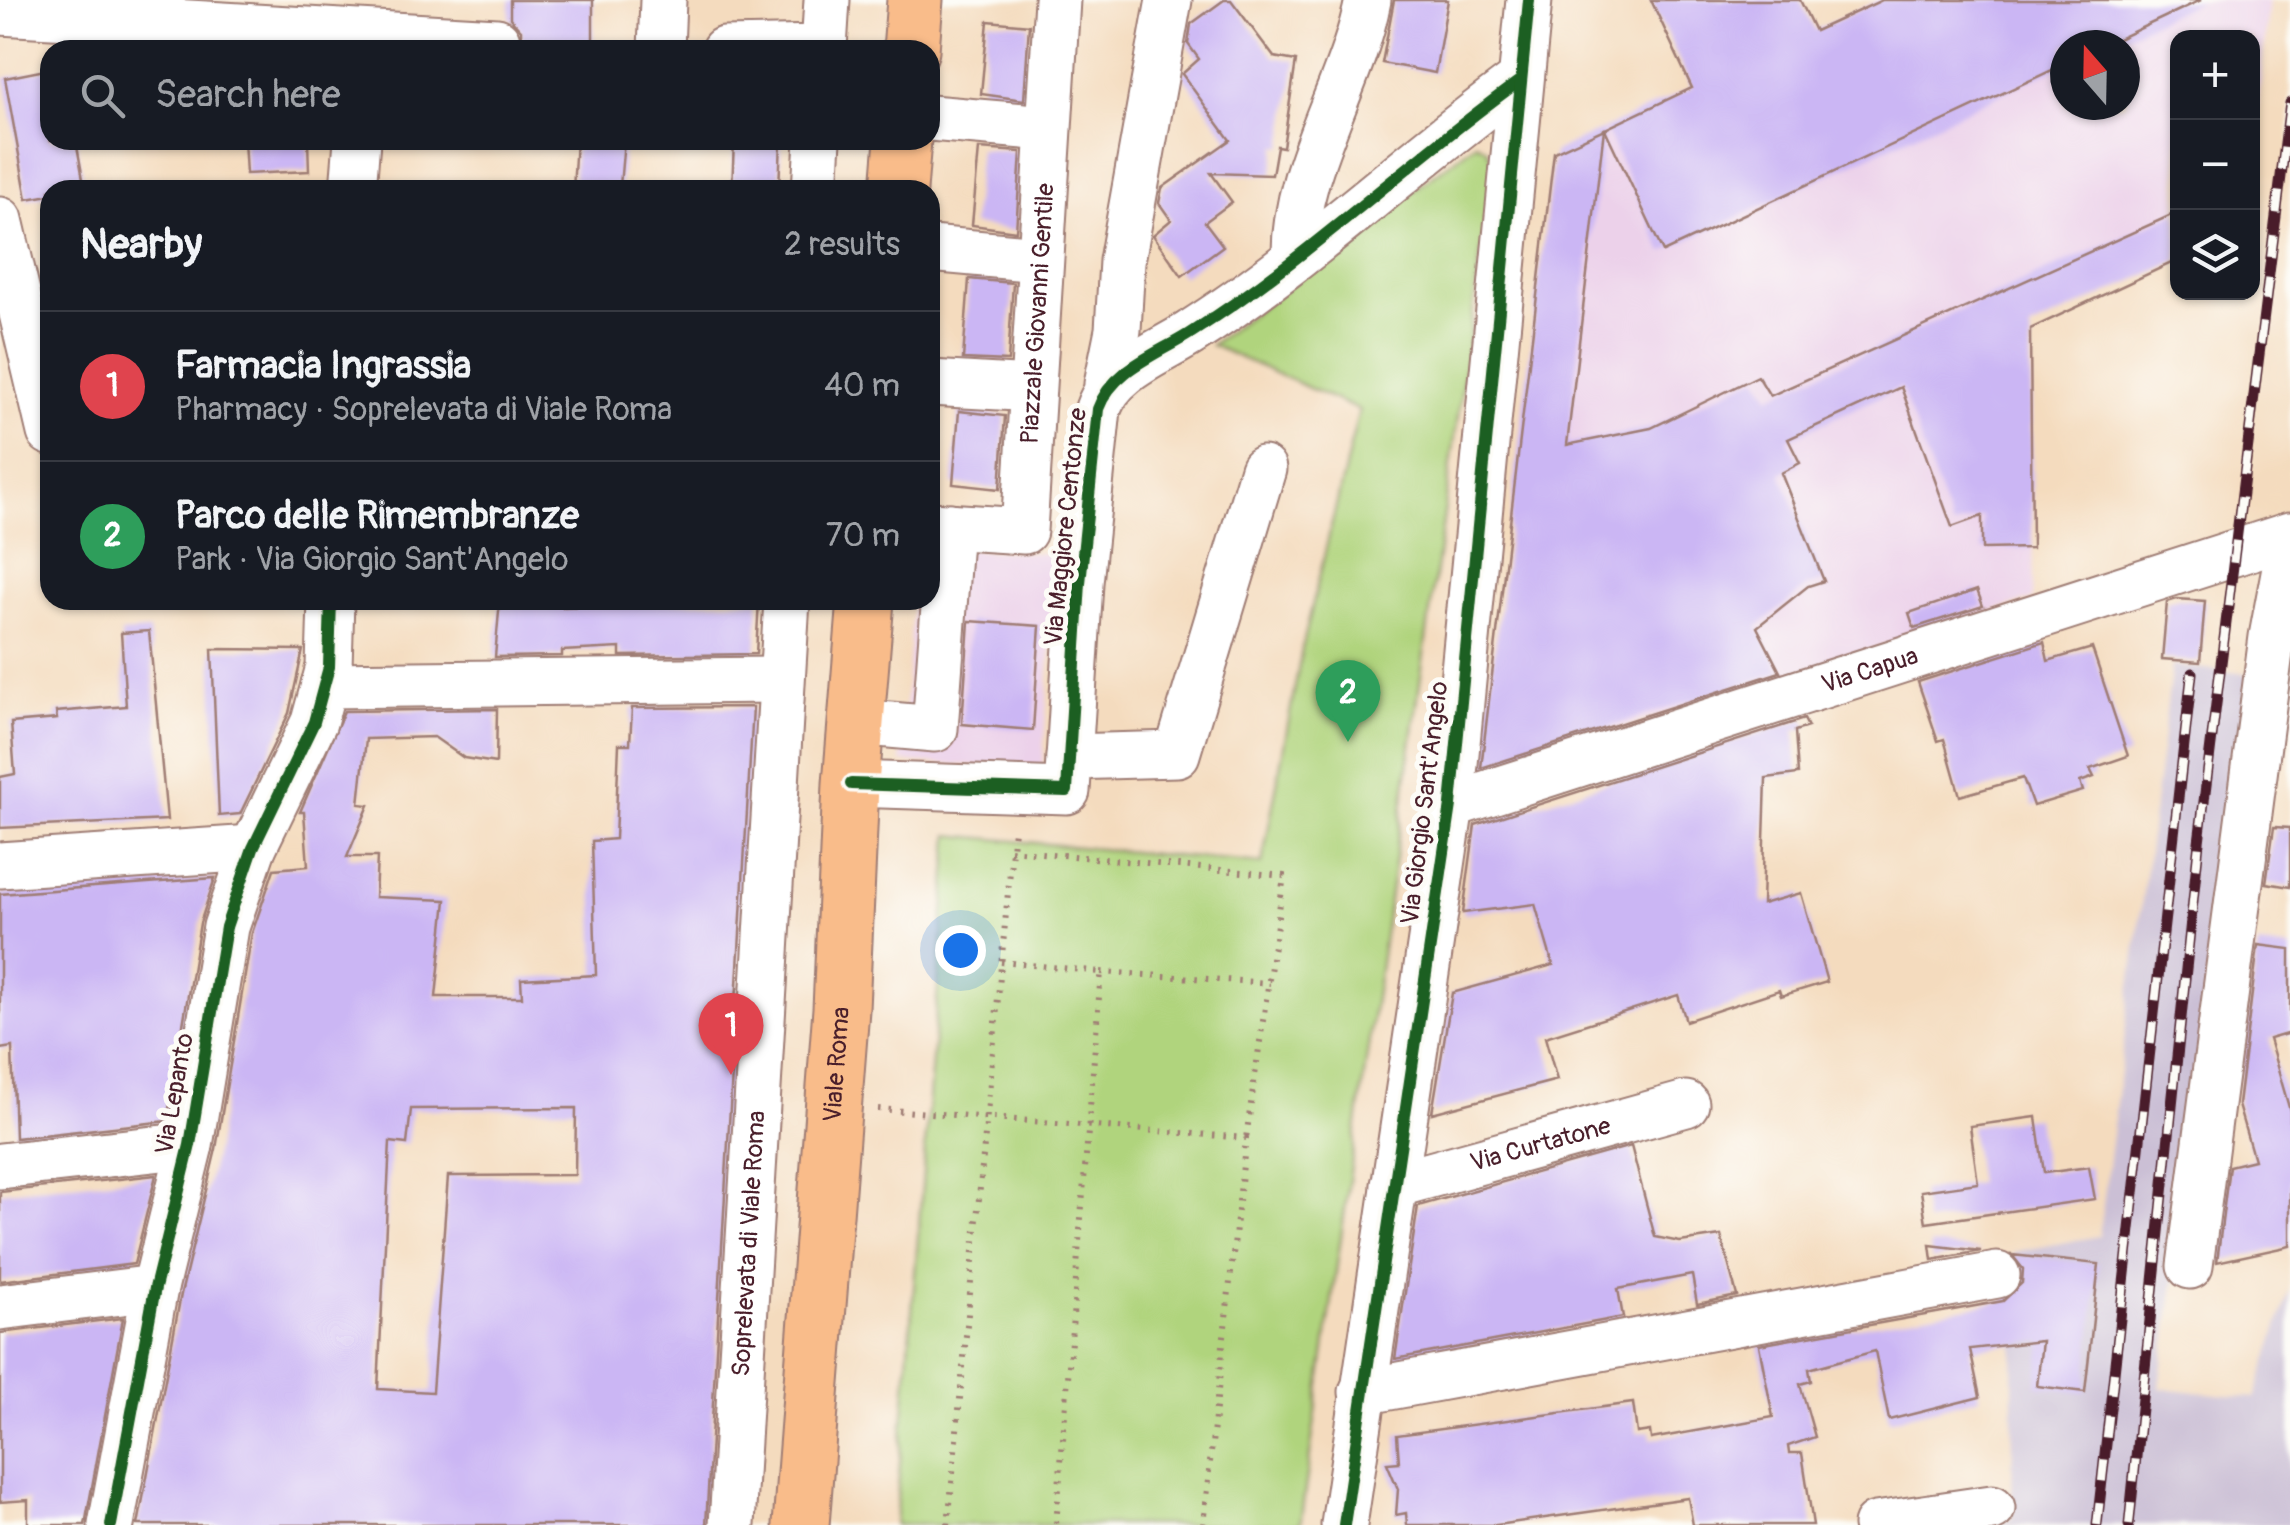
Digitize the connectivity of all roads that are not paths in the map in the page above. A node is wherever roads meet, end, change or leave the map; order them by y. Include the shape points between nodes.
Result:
1 (663, 0) edge
2 (827, 0) edge
3 (915, 0) edge
4 (1056, 0) edge
5 (1169, 0) edge
6 (1368, 0) edge
7 (1529, 0) edge
8 (0, 12) edge
9 (366, 27) edge
10 (487, 40) edge
11 (662, 40) edge
12 (825, 40) edge
13 (912, 40) edge
14 (1518, 82) junction
15 (940, 119) edge
16 (1048, 128) junction
17 (356, 150) edge
18 (817, 150) edge
19 (903, 150) edge
20 (354, 180) edge
21 (815, 180) edge
22 (901, 180) edge
23 (0, 220) edge
24 (940, 250) edge
25 (1295, 258) junction
26 (1039, 260) junction
27 (940, 383) edge
28 (1107, 384) junction
29 (1032, 389) junction
30 (40, 390) edge
31 (1263, 469) dead end
32 (940, 525) edge
33 (2290, 538) edge
34 (330, 610) edge
35 (785, 610) edge
36 (865, 610) edge
37 (938, 610) edge
38 (781, 680) junction
39 (324, 686) junction
40 (856, 722) junction
41 (935, 729) junction
42 (1069, 757) junction
43 (851, 784) junction
44 (930, 787) junction
45 (1451, 805) junction
46 (253, 848) junction
47 (0, 865) edge
48 (1686, 1104) dead end
49 (190, 1145) junction
50 (0, 1166) edge
51 (1394, 1185) junction
52 (2190, 1266) dead end
53 (1997, 1275) dead end
54 (155, 1288) junction
55 (0, 1308) edge
56 (1362, 1392) junction
57 (1992, 1508) dead end
58 (111, 1525) edge
59 (732, 1525) edge
60 (801, 1525) edge
61 (1344, 1525) edge
62 (1876, 1525) edge

1 - 11 street
2 - 12 street
3 - 13 main road
4 - 16 street, Piazzale Giovanni Gentile
5 - 28 street
6 - 25 street via 1360,46 1294,225
7 - 14 street, Via Giorgio Sant'Angelo
8 - 9 street
9 - 10 street
14 - 25 street, Via Maggiore Centonze
14 - 45 street, Via Giorgio Sant'Angelo
15 - 16 street
16 - 26 street, Piazzale Giovanni Gentile
17 - 20 street
18 - 21 street
19 - 22 main road
23 - 30 street
24 - 26 street
25 - 28 street, Via Maggiore Centonze
26 - 29 street, Piazzale Giovanni Gentile
27 - 29 street
28 - 42 street, Via Maggiore Centonze via 1098,409 1080,583
29 - 32 street, Piazzale Giovanni Gentile via 1024,531
31 - 42 street via 1178,754
33 - 45 street, Via Capua
33 - 52 street, Via Capua
34 - 39 street, Via Lepanto
35 - 38 street, Soprelevata di Viale Roma
36 - 40 main road, Viale Roma
37 - 41 street
38 - 39 street
38 - 59 street, Soprelevata di Viale Roma
39 - 46 street, Via Lepanto via 314,722
40 - 41 street
40 - 43 main road, Viale Roma
41 - 44 street
42 - 44 street, Via Maggiore Centonze via 1067,791
43 - 44 street, Via Maggiore Centonze
43 - 60 main road, Viale Roma
45 - 51 street, Via Giorgio Sant'Angelo
46 - 47 street
46 - 49 street, Via Lepanto via 226,927
48 - 51 street, Via Curtatone
49 - 50 street
49 - 54 street, Via Lepanto
51 - 56 street, Via Giorgio Sant'Angelo
53 - 56 street
54 - 55 street
54 - 58 street, Via Lepanto
56 - 61 street, Via Giorgio Sant'Angelo
57 - 62 street

